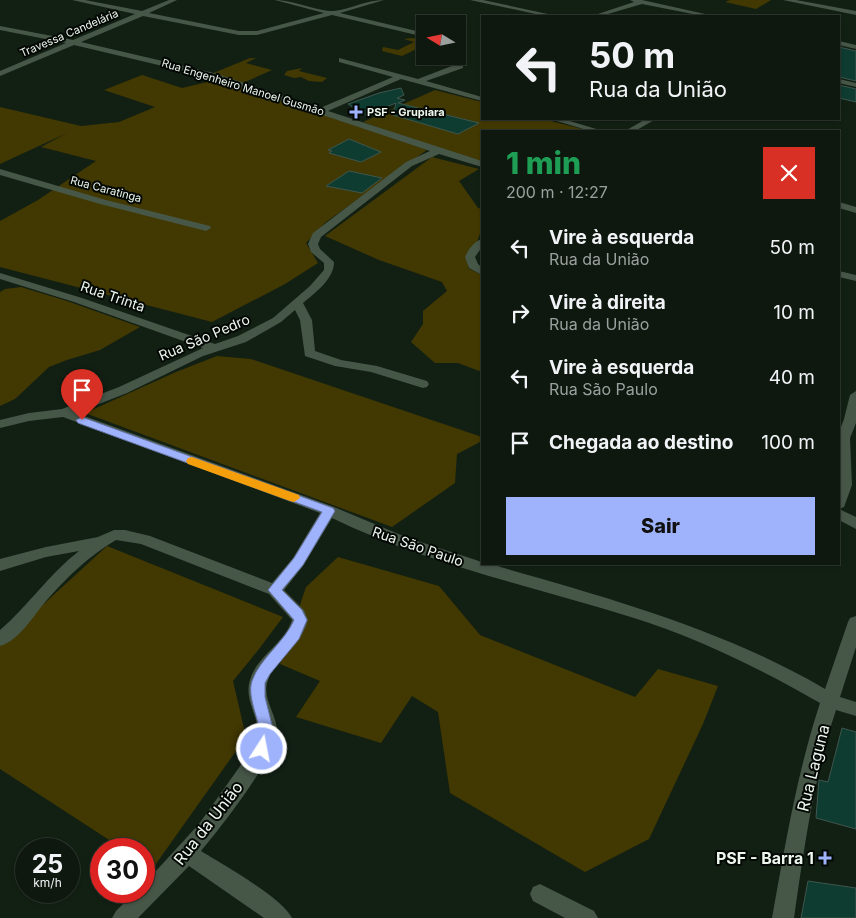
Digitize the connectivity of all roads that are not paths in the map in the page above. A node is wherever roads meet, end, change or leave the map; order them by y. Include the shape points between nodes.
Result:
1 (75, 0) edge
2 (174, 0) edge
3 (278, 0) edge
4 (381, 0) edge
5 (473, 0) edge
6 (633, 0) edge
7 (786, 0) edge
8 (646, 1) edge
9 (330, 12) junction
10 (856, 13) edge
11 (141, 14) junction
12 (601, 14) dead end
13 (549, 15) edge
14 (707, 15) edge
15 (0, 28) edge
16 (416, 33) edge
17 (74, 43) junction
18 (840, 43) edge
19 (856, 47) edge
20 (342, 60) dead end
21 (460, 66) dead end
22 (0, 74) edge
23 (401, 76) junction
24 (419, 81) junction
25 (840, 81) edge
26 (856, 85) edge
27 (481, 99) edge
28 (320, 111) junction
29 (558, 120) edge
30 (650, 120) edge
31 (595, 130) edge
32 (631, 130) edge
33 (438, 151) junction
34 (481, 164) edge
35 (0, 172) edge
36 (840, 205) edge
37 (856, 210) edge
38 (206, 228) dead end
39 (481, 243) edge
40 (481, 271) edge
41 (840, 274) edge
42 (0, 276) edge
43 (856, 278) edge
44 (298, 304) junction
45 (215, 348) junction
46 (423, 384) dead end
47 (856, 395) edge
48 (64, 413) junction
49 (0, 424) edge
50 (840, 501) edge
51 (329, 511) junction
52 (840, 515) edge
53 (856, 524) edge
54 (101, 542) junction
55 (0, 565) edge
56 (275, 590) junction
57 (856, 622) edge
58 (0, 640) edge
59 (831, 701) junction
60 (856, 709) edge
61 (187, 853) junction
62 (540, 894) dead end
63 (123, 918) edge
64 (281, 918) edge
65 (587, 918) edge
66 (783, 918) edge

1 - 11 street
2 - 11 street, Travessa Candelária
3 - 9 street
4 - 9 street
5 - 13 street
6 - 8 street
7 - 10 street
8 - 12 street
8 - 14 street
9 - 11 street via 260,33
9 - 16 street
11 - 17 street, Travessa Candelária
15 - 17 street, Rua Engenheiro Manoel Gusmão
17 - 22 street, Travessa Candelária
17 - 28 street, Rua Engenheiro Manoel Gusmão via 199,72
18 - 19 street
20 - 23 street
21 - 24 street
23 - 24 street
23 - 28 street
24 - 27 street
25 - 26 street
28 - 33 street, Rua Engenheiro Manoel Gusmão
29 - 31 street
30 - 32 street
33 - 34 street, Rua Engenheiro Manoel Gusmão
33 - 44 street, Rua São Pedro via 409,164 317,235 313,244 315,250 330,266 324,278
35 - 38 street, Rua Caratinga
36 - 37 street
39 - 40 street via 470,257 473,266
41 - 43 street
42 - 45 street, Rua Trinta
44 - 45 street, Rua São Pedro via 242,339
44 - 46 street via 306,320 309,353
45 - 48 street, Rua São Pedro
47 - 50 street via 843,438 846,485
48 - 49 street, Rua São Paulo
48 - 51 street, Rua São Paulo
51 - 56 street via 298,562
51 - 59 street, Rua São Paulo via 420,548 641,614 690,632 792,678
52 - 53 street
54 - 55 street
54 - 56 street, Rua da União via 114,535 144,540
54 - 58 street via 74,562
56 - 61 street, Rua da União via 300,620 294,635 258,683 258,697 268,737 221,810
57 - 59 street, Rua Laguna
59 - 60 street, Rua São Paulo
59 - 66 street, Rua Laguna via 816,743
61 - 63 street, Rua da União
61 - 64 street
62 - 65 street

